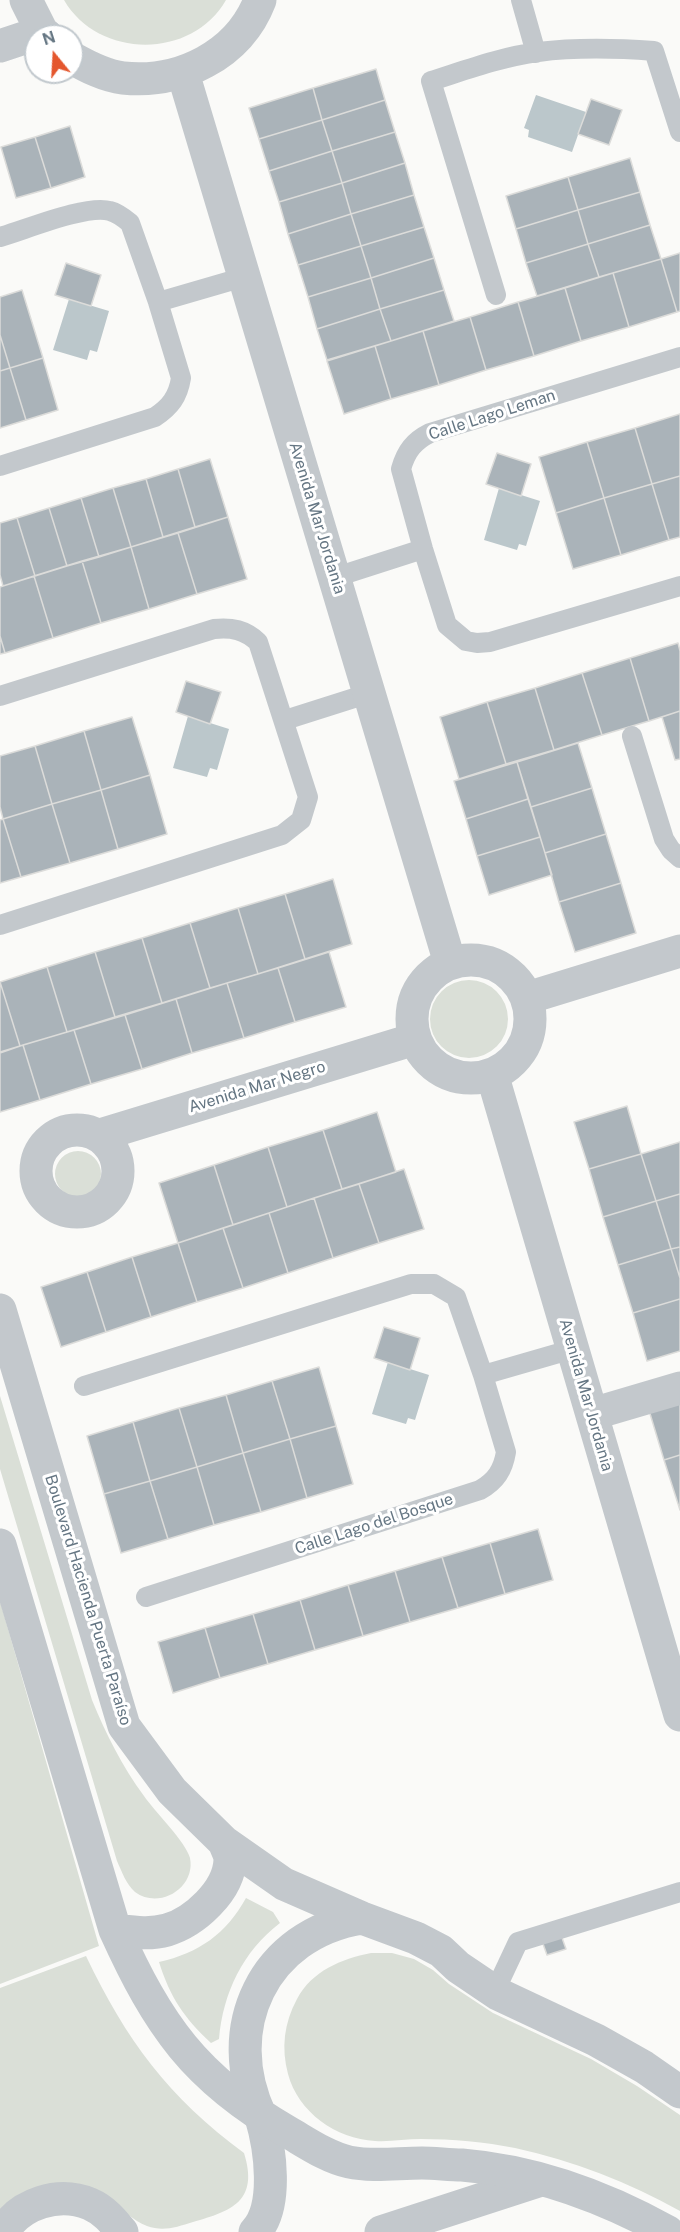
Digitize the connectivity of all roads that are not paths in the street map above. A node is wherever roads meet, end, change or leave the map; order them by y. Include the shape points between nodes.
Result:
1 (26, 0) edge
2 (260, 0) edge
3 (521, 0) edge
4 (39, 24) edge
5 (24, 39) edge
6 (0, 46) edge
7 (536, 53) junction
8 (84, 65) edge
9 (183, 73) junction
10 (680, 132) edge
11 (0, 237) edge
12 (244, 277) junction
13 (496, 295) dead end
14 (158, 302) junction
15 (680, 357) edge
16 (0, 466) edge
17 (423, 549) junction
18 (336, 577) junction
19 (680, 586) edge
20 (370, 693) junction
21 (0, 696) edge
22 (285, 720) junction
23 (632, 736) dead end
24 (680, 858) edge
25 (0, 925) edge
26 (680, 951) edge
27 (450, 963) junction
28 (527, 998) junction
29 (415, 1039) junction
30 (492, 1074) junction
31 (100, 1135) dead end
32 (0, 1310) edge
33 (573, 1349) junction
34 (483, 1375) junction
35 (84, 1386) dead end
36 (680, 1388) edge
37 (592, 1414) junction
38 (0, 1545) edge
39 (146, 1596) dead end
40 (680, 1715) edge
41 (224, 1842) junction
42 (680, 1892) edge
43 (362, 1918) junction
44 (115, 1930) junction
45 (495, 1991) junction
46 (680, 2092) edge
47 (261, 2117) junction
48 (541, 2180) junction
49 (3, 2232) edge
50 (122, 2232) edge
51 (255, 2232) edge
52 (381, 2232) edge
53 (668, 2232) edge

1 - 4 street
2 - 9 street via 237,38 212,59
3 - 7 lane
5 - 6 street
7 - 10 lane via 615,48 654,51
7 - 13 lane via 430,81
8 - 9 street via 121,78 152,79
9 - 12 street, Avenida Mar Jordania
11 - 14 lane via 86,210 109,210 130,223
12 - 14 lane
12 - 18 street, Avenida Mar Jordania
14 - 16 lane via 181,378 179,390 165,411
15 - 17 lane, Calle Lago Leman via 420,438 404,457 401,469
17 - 18 lane
17 - 19 lane, Calle Lago Leman via 447,625 466,641 477,643
18 - 20 street, Avenida Mar Jordania
20 - 22 lane
20 - 27 street, Avenida Mar Jordania
21 - 22 lane via 225,627 249,634 258,642
22 - 25 lane via 308,796 301,820 293,829 282,836
23 - 24 lane via 664,839
26 - 28 street
27 - 28 street via 473,959 496,965 514,978
27 - 29 street via 425,981 417,994 412,1009
28 - 30 street via 528,1034 521,1051
29 - 30 street via 424,1056 438,1069 474,1078
29 - 31 street, Avenida Mar Negro
30 - 33 street, Avenida Mar Jordania
32 - 41 street, Boulevard Hacienda Puerta Paraíso via 124,1726 172,1791
33 - 34 lane
33 - 37 street, Avenida Mar Jordania
34 - 35 lane, Calle Lago del Bosque via 456,1296 423,1282
34 - 39 lane, Calle Lago del Bosque via 506,1452 504,1464 490,1484
36 - 37 street
37 - 40 street, Avenida Mar Jordania
38 - 44 street
41 - 43 street, Boulevard Hacienda Puerta Paraíso via 284,1884
41 - 44 street via 230,1859 225,1878 203,1910 167,1930
42 - 45 lane via 518,1942
43 - 45 street, Boulevard Hacienda Puerta Paraíso via 441,1951
43 - 47 street via 342,1921 295,1945 261,1986 246,2029 244,2052 252,2097
44 - 47 street via 156,2011 179,2045 220,2086
45 - 46 street, Boulevard Hacienda Puerta Paraíso via 596,2040
47 - 48 street via 347,2161 465,2166
47 - 51 street via 268,2140 270,2184 264,2217
48 - 52 street
48 - 53 street via 600,2199
49 - 50 street via 25,2209 46,2200 67,2198 91,2204 111,2217

